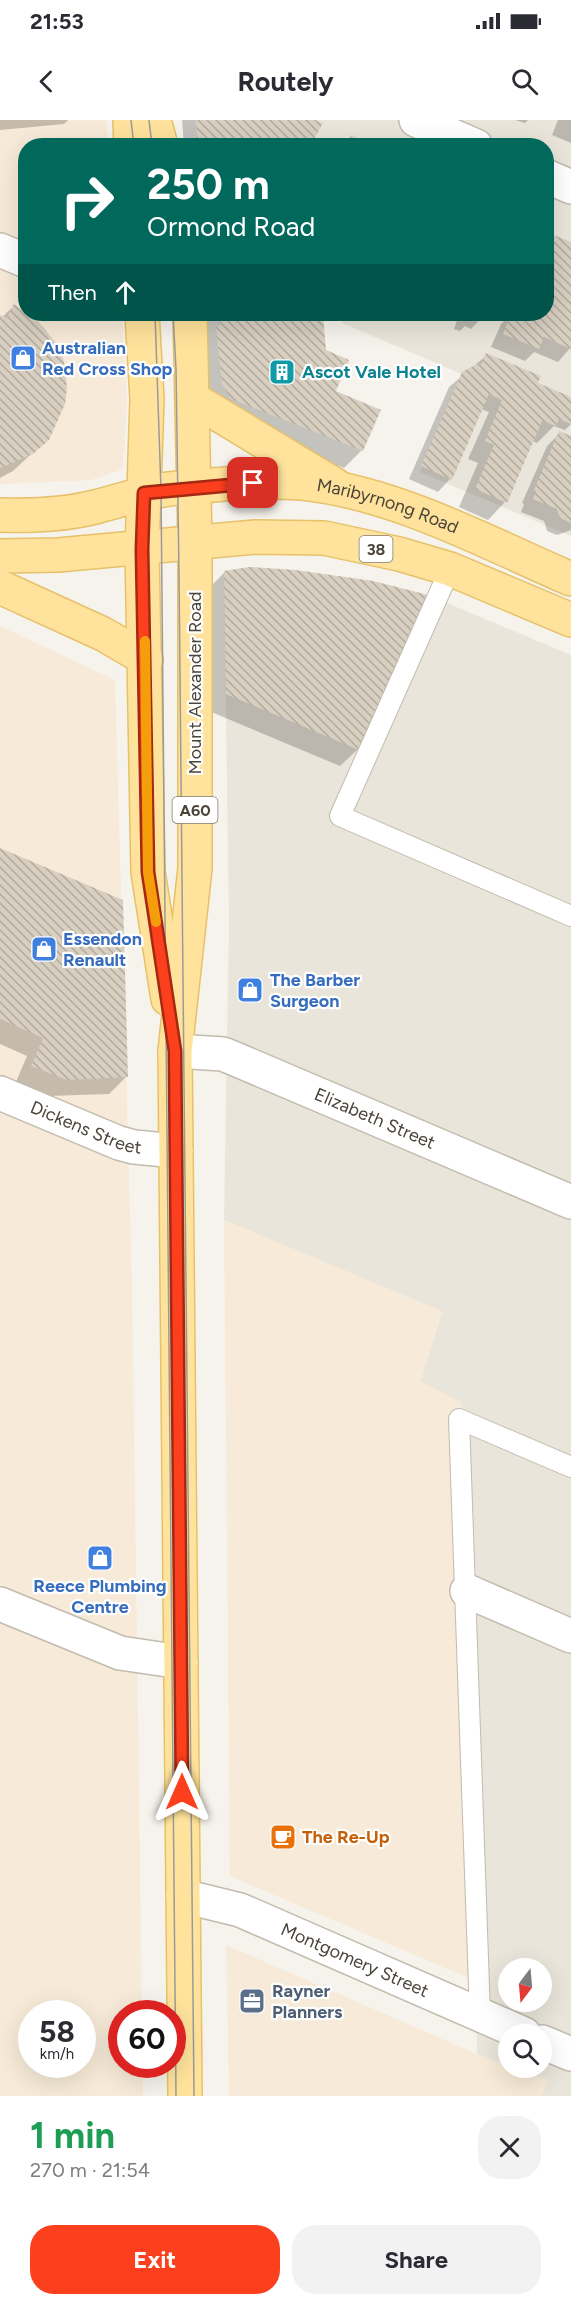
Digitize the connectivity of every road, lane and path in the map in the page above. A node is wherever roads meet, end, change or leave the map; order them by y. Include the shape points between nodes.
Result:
1 (130, 120) edge
2 (154, 120) edge
3 (416, 120) edge
4 (130, 138) edge
5 (159, 138) edge
6 (458, 138) edge
7 (554, 180) edge
8 (571, 187) edge
9 (0, 250) edge
10 (18, 258) edge
11 (142, 321) edge
12 (190, 321) edge
13 (193, 399) junction
14 (195, 487) junction
15 (345, 491) junction
16 (144, 493) junction
17 (0, 515) edge
18 (195, 542) junction
19 (142, 549) junction
20 (0, 556) edge
21 (450, 569) junction
22 (571, 579) edge
23 (0, 587) edge
24 (571, 620) edge
25 (146, 658) junction
26 (571, 916) edge
27 (175, 1051) junction
28 (0, 1093) edge
29 (176, 1151) junction
30 (571, 1202) edge
31 (571, 1467) edge
32 (466, 1591) junction
33 (0, 1604) edge
34 (571, 1636) edge
35 (181, 1662) junction
36 (183, 1896) junction
37 (480, 2015) junction
38 (501, 2024) edge
39 (552, 2046) edge
40 (571, 2054) edge
41 (185, 2096) edge

1 - 4 main road
2 - 5 main road
3 - 6 street
7 - 8 street
9 - 10 street
11 - 16 main road, Mount Alexander Road / A60 via 147,399
12 - 13 main road, Mount Alexander Road / A60
13 - 14 main road, Mount Alexander Road / A60
13 - 15 main road
14 - 15 main road, Maribyrnong Road via 310,484
14 - 16 main road, Maribyrnong Road
14 - 18 main road, Mount Alexander Road / A60
15 - 22 main road, Maribyrnong Road via 420,515
16 - 17 main road, Maribyrnong Road via 93,508 37,516
16 - 19 main road, Mount Alexander Road / A60
18 - 19 main road, 38
18 - 21 main road, 38 via 255,537 324,538
18 - 27 main road, Mount Alexander Road / A60 via 195,868
19 - 20 main road, 38
19 - 25 main road, Mount Alexander Road / A60
21 - 24 main road, 38
21 - 26 lane via 340,816
23 - 25 main road
25 - 27 main road, Mount Alexander Road / A60 via 148,872
27 - 29 main road, Mount Alexander Road / A60
27 - 30 street, Elizabeth Street via 223,1054
28 - 29 street, Dickens Street via 119,1143
29 - 35 main road, Mount Alexander Road / A60
31 - 32 lane via 459,1419
32 - 34 street
32 - 37 lane
33 - 35 street via 120,1653
35 - 36 main road, Mount Alexander Road / A60
36 - 37 street, Montgomery Street via 240,1910
36 - 41 main road, Mount Alexander Road / A60
37 - 38 street, Montgomery Street
39 - 40 street

